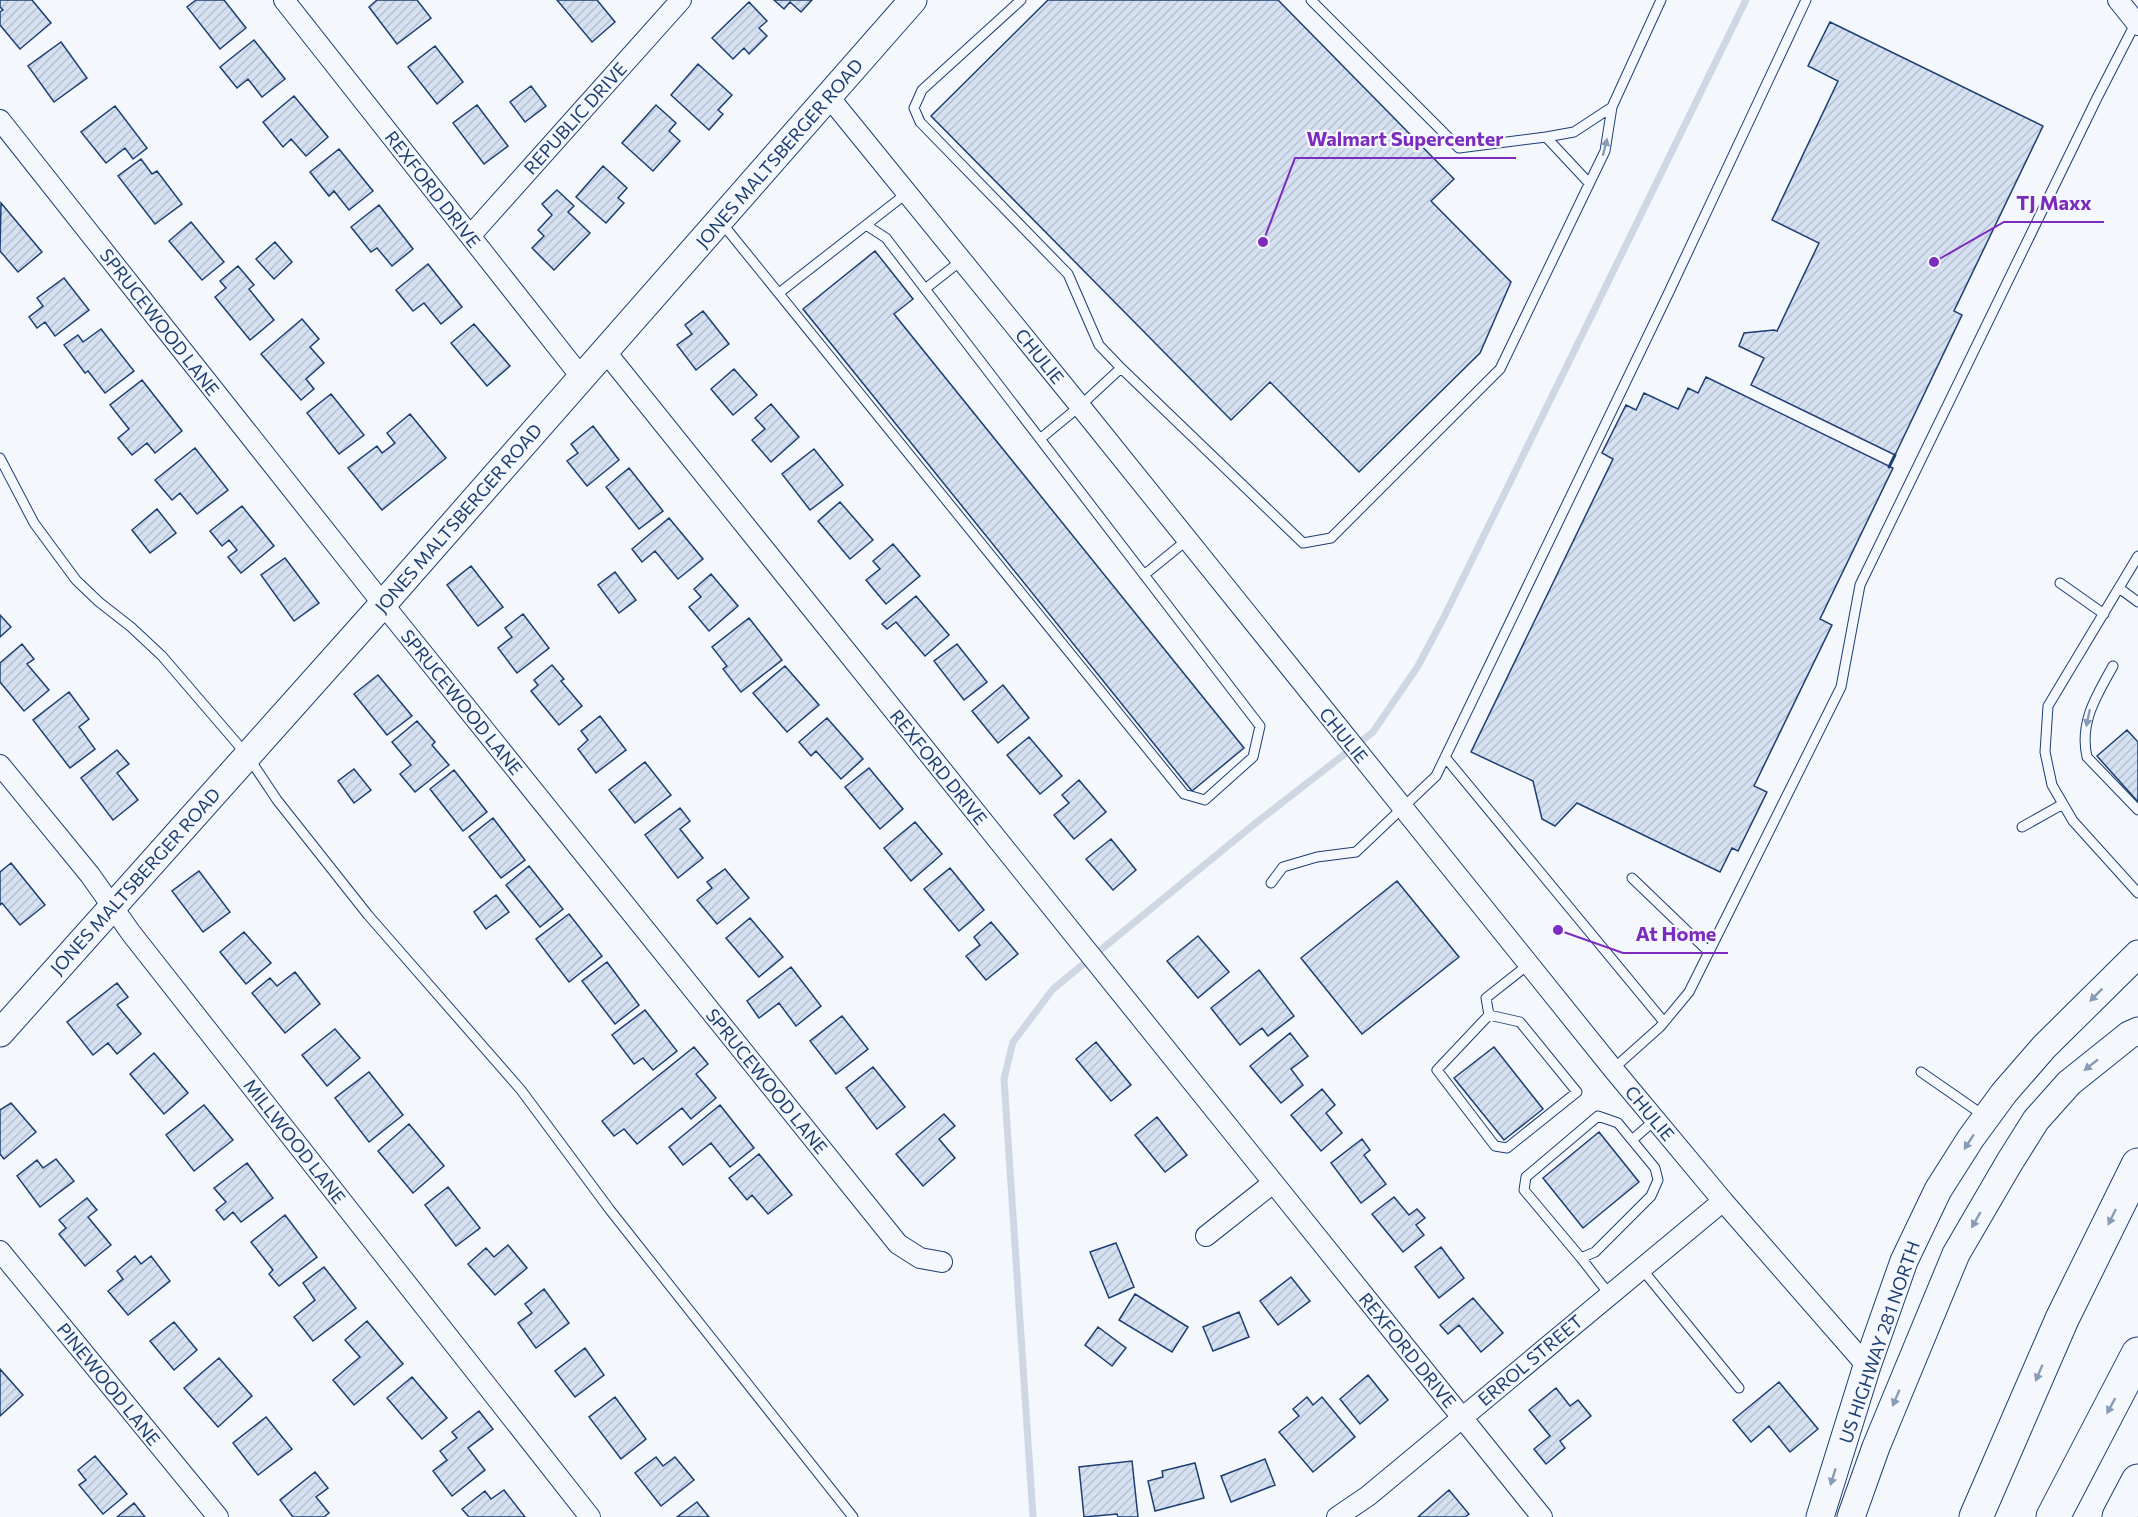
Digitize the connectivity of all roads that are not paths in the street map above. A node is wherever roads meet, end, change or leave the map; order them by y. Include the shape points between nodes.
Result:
1 (284, 0) edge
2 (913, 0) edge
3 (1021, 0) edge
4 (1311, 0) edge
5 (1661, 0) edge
6 (1806, 0) edge
7 (2118, 0) edge
8 (675, 2) edge
9 (2137, 24) edge
10 (829, 97) junction
11 (1612, 107) junction
12 (0, 120) edge
13 (1546, 137) junction
14 (1589, 183) junction
15 (907, 193) junction
16 (720, 220) junction
17 (866, 225) junction
18 (470, 237) junction
19 (962, 260) junction
20 (925, 289) junction
21 (779, 293) junction
22 (605, 351) junction
23 (1121, 368) junction
24 (582, 378) junction
25 (1080, 406) junction
26 (1040, 439) junction
27 (0, 458) edge
28 (1188, 540) junction
29 (2138, 556) edge
30 (1144, 575) junction
31 (2060, 584) dead end
32 (2119, 588) junction
33 (2138, 602) edge
34 (383, 604) junction
35 (2104, 614) junction
36 (2113, 666) dead end
37 (247, 755) junction
38 (1445, 757) junction
39 (0, 765) edge
40 (2063, 804) junction
41 (1404, 808) junction
42 (2138, 810) edge
43 (2022, 827) dead end
44 (1632, 878) dead end
45 (1271, 883) dead end
46 (2138, 893) edge
47 (112, 906) junction
48 (1709, 952) junction
49 (2138, 954) edge
50 (1529, 964) junction
51 (1489, 1015) junction
52 (1664, 1022) junction
53 (2138, 1031) edge
54 (0, 1033) edge
55 (1613, 1069) junction
56 (1921, 1072) dead end
57 (1986, 1117) junction
58 (1655, 1120) junction
59 (1632, 1140) junction
60 (2138, 1164) edge
61 (1273, 1183) junction
62 (1723, 1201) junction
63 (1206, 1236) dead end
64 (0, 1251) edge
65 (1581, 1258) junction
66 (942, 1262) dead end
67 (1641, 1268) junction
68 (1610, 1294) junction
69 (2138, 1354) edge
70 (1868, 1366) junction
71 (1739, 1388) dead end
72 (1461, 1417) junction
73 (2138, 1481) edge
74 (218, 1517) edge
75 (590, 1517) edge
76 (853, 1517) edge
77 (1337, 1517) edge
78 (1542, 1517) edge
79 (1820, 1517) edge
80 (1851, 1517) edge
81 (1976, 1517) edge
82 (2053, 1517) edge
83 (2119, 1517) edge

1 - 18 street, REXFORD DRIVE
2 - 10 main road, JONES MALTSBERGER ROAD
3 - 23 lane via 922,90 914,108 920,122 1068,274 1098,345
4 - 13 lane via 1459,148
5 - 11 lane
6 - 38 lane
7 - 9 street
8 - 18 street, REPUBLIC DRIVE
9 - 48 lane via 2097,98 1860,585 1841,687
10 - 15 street, CHULIE
10 - 16 main road, JONES MALTSBERGER ROAD
11 - 13 lane via 1574,132
14 -> 11 lane via 1605,151
12 - 34 street, SPRUCEWOOD LANE
13 - 14 lane
14 - 23 lane via 1500,369 1331,538 1303,543
15 - 17 lane
15 - 19 street, CHULIE
16 - 21 lane
16 - 22 main road, JONES MALTSBERGER ROAD
17 - 20 lane via 886,238
17 - 21 lane
18 - 24 street, REXFORD DRIVE
19 - 20 lane
19 - 25 street, CHULIE
20 - 26 lane
21 - 30 lane via 1184,794 1204,800 1253,757 1260,726
22 - 24 main road, JONES MALTSBERGER ROAD
22 - 61 street, REXFORD DRIVE
23 - 25 lane
24 - 34 main road, JONES MALTSBERGER ROAD
25 - 26 lane
25 - 28 street, CHULIE
26 - 30 lane
27 - 37 lane via 34,523 76,580 162,656
28 - 30 lane
28 - 41 street, CHULIE
29 - 32 lane
31 - 35 lane
32 - 33 lane
32 - 35 lane
34 - 37 main road, JONES MALTSBERGER ROAD
34 - 66 street, SPRUCEWOOD LANE via 898,1244 920,1258
35 - 40 lane via 2048,706 2045,752 2052,785
36 -> 42 lane via 2091,705 2086,749 2088,757
37 - 47 main road, JONES MALTSBERGER ROAD
37 - 76 lane via 277,800 368,915 521,1090 610,1210
38 - 41 lane via 1436,777
38 - 52 lane
39 - 47 street, MILLWOOD LANE
40 - 43 lane
40 - 46 lane via 2073,821
41 - 45 lane via 1356,852 1283,867
41 - 50 street, CHULIE
44 - 48 lane
47 - 54 main road, JONES MALTSBERGER ROAD
47 - 75 street, MILLWOOD LANE
48 - 52 lane via 1689,992
49 -> 57 main road, US HIGHWAY 281 NORTH via 2044,1047
50 - 51 lane via 1486,998
50 - 55 street, CHULIE
51 - 51 lane via 1520,1022 1577,1092 1507,1148 1495,1146 1437,1070
52 - 55 lane
53 -> 80 main road via 2069,1083 2036,1120 2008,1163 1956,1254 1876,1446
55 - 58 street, CHULIE
56 - 57 lane
57 -> 70 main road, US HIGHWAY 281 NORTH via 1938,1190 1904,1261
58 - 59 lane
58 - 62 street, CHULIE
59 - 65 lane via 1655,1168 1658,1180 1651,1196 1595,1252
59 - 65 lane via 1617,1123 1598,1116 1526,1176 1524,1190
60 -> 81 highway via 2062,1319
61 - 63 street
61 - 72 street, REXFORD DRIVE
62 - 67 street, ERROL STREET
62 - 70 street, CHULIE
64 - 74 street, PINEWOOD LANE
65 - 68 lane
67 - 68 street, ERROL STREET
67 - 71 lane
68 - 72 street, ERROL STREET
69 -> 82 highway
70 -> 79 main road, US HIGHWAY 281 NORTH
72 - 77 street, ERROL STREET via 1368,1496
72 - 78 street, REXFORD DRIVE
73 - 83 highway

